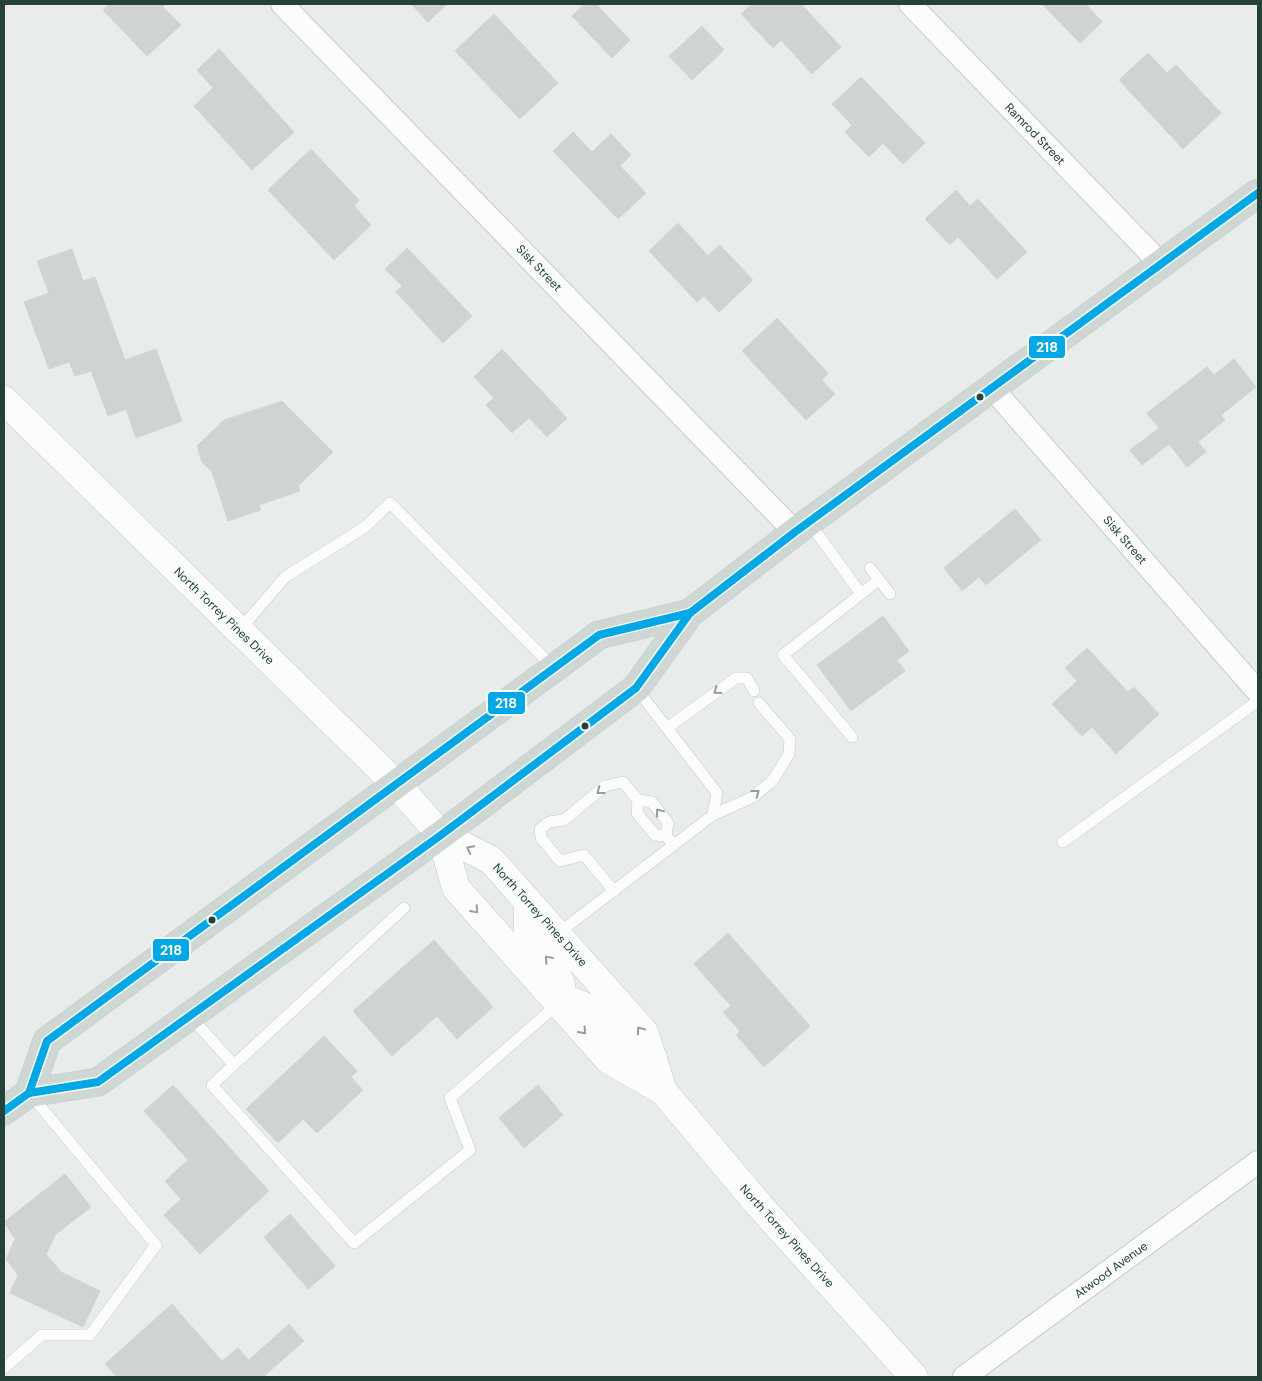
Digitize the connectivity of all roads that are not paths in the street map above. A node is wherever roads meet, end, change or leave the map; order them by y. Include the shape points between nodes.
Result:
1 (282, 4) edge
2 (910, 4) edge
3 (1258, 193) edge
4 (1161, 264) junction
5 (992, 388) junction
6 (4, 400) edge
7 (802, 527) junction
8 (870, 568) dead end
9 (879, 580) junction
10 (861, 594) junction
11 (890, 594) dead end
12 (690, 613) junction
13 (239, 631) junction
14 (554, 668) junction
15 (636, 688) junction
16 (754, 691) dead end
17 (1258, 692) edge
18 (1258, 701) edge
19 (759, 703) dead end
20 (667, 728) junction
21 (852, 737) dead end
22 (397, 785) junction
23 (638, 800) junction
24 (713, 815) junction
25 (441, 835) junction
26 (670, 840) junction
27 (1063, 842) dead end
28 (614, 890) junction
29 (528, 902) junction
30 (404, 908) dead end
31 (557, 934) junction
32 (558, 1004) junction
33 (190, 1016) junction
34 (653, 1058) junction
35 (234, 1065) junction
36 (663, 1091) junction
37 (29, 1093) junction
38 (4, 1111) edge
39 (1258, 1162) edge
40 (4, 1368) edge
41 (914, 1377) edge
42 (964, 1377) edge

1 - 7 street, Sisk Street
2 - 4 street, Ramrod Street
3 - 4 main road
4 - 5 main road
5 - 7 main road
5 - 17 street, Sisk Street
6 - 13 main road, North Torrey Pines Drive
7 - 10 lane
7 - 12 main road
8 - 9 lane
9 - 10 lane
9 - 11 lane
10 - 21 lane via 783,655
12 - 14 main road via 599,635
12 - 15 main road
13 - 14 lane via 286,577 365,527 390,503
13 - 22 main road, North Torrey Pines Drive
14 - 22 main road
15 - 20 lane
15 - 25 main road
16 -> 20 lane via 747,678 736,678
18 - 27 lane
24 -> 19 lane via 753,797 772,780 789,754 790,739
20 - 24 lane via 717,793
22 - 25 main road, North Torrey Pines Drive
22 - 37 main road via 47,1041
23 - 26 lane via 637,814 655,835
26 -> 23 lane via 668,823 652,802
23 -> 28 lane via 623,782 605,786 564,820 548,822 540,829 540,838 560,861 584,855
24 - 26 lane
29 -> 25 main road, North Torrey Pines Drive via 491,860
25 -> 32 main road, North Torrey Pines Drive via 456,888
25 - 33 main road
26 - 28 lane
28 - 31 lane
29 - 31 main road, North Torrey Pines Drive
32 -> 29 main road via 561,985 555,968 528,936
30 - 35 lane
34 -> 31 main road, North Torrey Pines Drive via 644,1032
32 - 34 main road via 574,1002 589,1008 640,1058
32 - 35 lane via 450,1098 470,1150 354,1243 212,1085
32 -> 36 main road, North Torrey Pines Drive via 609,1060
33 - 35 lane
33 - 37 main road via 98,1082
34 - 36 main road, North Torrey Pines Drive
36 - 41 main road, North Torrey Pines Drive via 759,1205
37 - 38 main road
37 - 40 lane via 156,1245 90,1335 42,1335
39 - 42 street, Atwood Avenue

